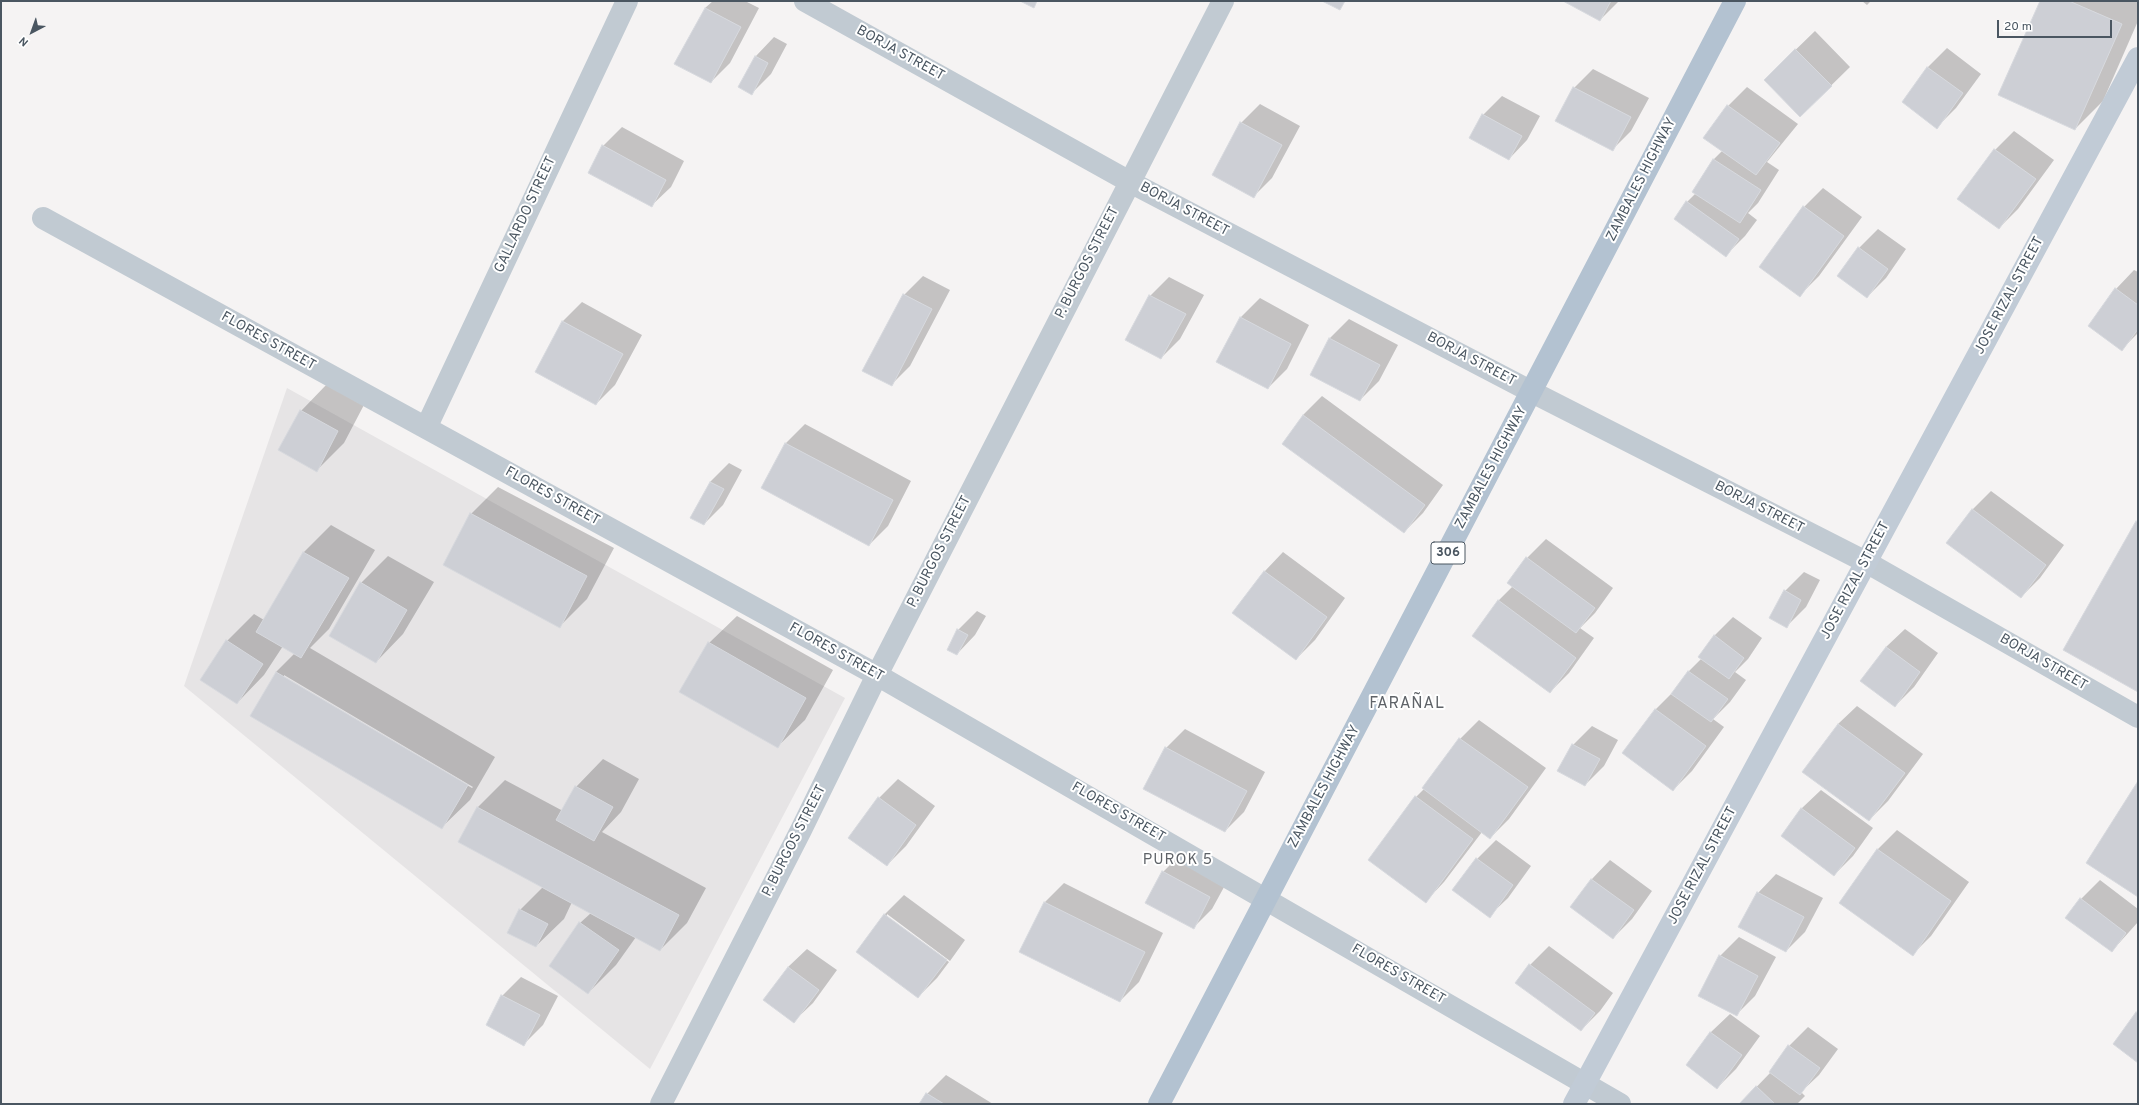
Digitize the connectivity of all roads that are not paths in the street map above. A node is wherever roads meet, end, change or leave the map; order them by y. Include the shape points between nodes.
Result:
1 (627, 1) edge
2 (805, 1) edge
3 (1223, 1) edge
4 (1735, 1) edge
5 (2138, 58) edge
6 (1130, 182) junction
7 (43, 218) dead end
8 (1532, 392) junction
9 (426, 428) junction
10 (1866, 562) junction
11 (877, 675) junction
12 (2138, 717) edge
13 (1267, 899) junction
14 (1586, 1084) junction
15 (660, 1104) edge
16 (1159, 1104) edge
17 (1574, 1104) edge
18 (1620, 1104) edge

1 - 9 street, GALLARDO STREET
2 - 6 street, BORJA STREET
3 - 6 street, P. BURGOS STREET
4 - 8 main road, ZAMBALES HIGHWAY / 306
5 - 10 street, JOSE RIZAL STREET
6 - 8 street, BORJA STREET
6 - 11 street, P. BURGOS STREET
7 - 9 street, FLORES STREET
8 - 10 street, BORJA STREET
8 - 13 main road, ZAMBALES HIGHWAY / 306
9 - 11 street, FLORES STREET
10 - 12 street, BORJA STREET
10 - 14 street, JOSE RIZAL STREET
11 - 13 street, FLORES STREET
11 - 15 street, P. BURGOS STREET via 801,830
13 - 14 street, FLORES STREET
13 - 16 main road, ZAMBALES HIGHWAY / 306
14 - 17 street, JOSE RIZAL STREET
14 - 18 street, FLORES STREET

